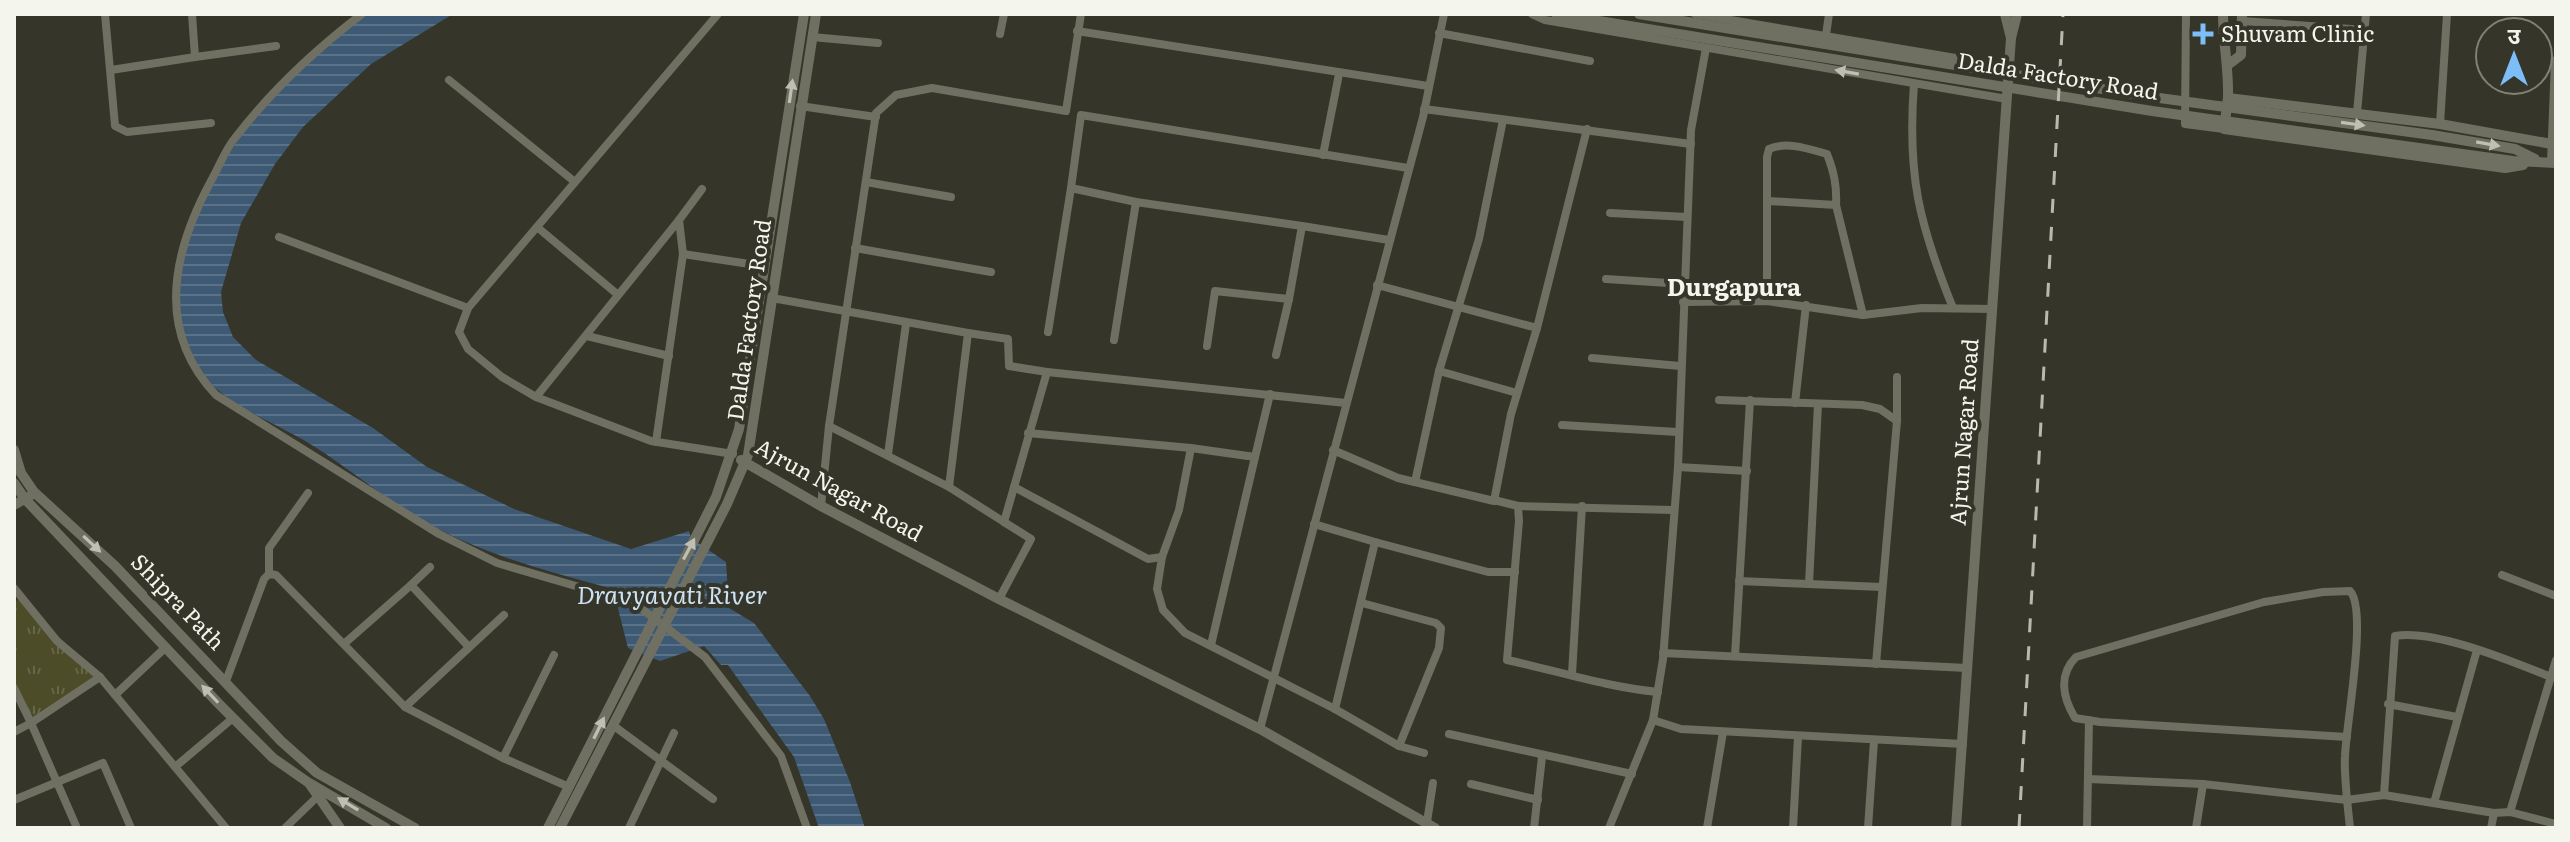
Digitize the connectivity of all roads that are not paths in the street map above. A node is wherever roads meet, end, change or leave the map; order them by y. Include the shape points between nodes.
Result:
1 (105, 14) edge
2 (192, 14) edge
3 (362, 14) edge
4 (718, 14) edge
5 (804, 14) edge
6 (816, 14) edge
7 (1004, 14) edge
8 (1081, 14) edge
9 (1444, 14) edge
10 (1532, 14) edge
11 (1556, 14) edge
12 (1639, 14) edge
13 (1695, 14) edge
14 (1829, 14) edge
15 (2005, 14) edge
16 (2017, 14) edge
17 (2186, 14) edge
18 (2223, 14) edge
19 (2366, 14) edge
20 (2447, 14) edge
21 (1715, 16) edge
22 (2242, 17) edge
23 (2365, 30) junction
24 (1077, 31) junction
25 (1439, 33) junction
26 (1000, 34) dead end
27 (1826, 35) junction
28 (812, 37) junction
29 (2011, 38) junction
30 (878, 43) dead end
31 (276, 46) dead end
32 (1706, 48) junction
33 (195, 57) junction
34 (1590, 61) dead end
35 (2556, 61) edge
36 (2229, 64) junction
37 (2009, 67) junction
38 (111, 70) junction
39 (1339, 74) junction
40 (449, 80) dead end
41 (1914, 84) junction
42 (1428, 86) junction
43 (2228, 98) junction
44 (2007, 99) junction
45 (2555, 105) edge
46 (800, 106) junction
47 (1424, 109) junction
48 (1066, 111) junction
49 (2357, 113) junction
50 (1081, 115) junction
51 (876, 117) junction
52 (1503, 120) junction
53 (211, 123) dead end
54 (2440, 124) junction
55 (1587, 129) junction
56 (2224, 129) junction
57 (2431, 141) junction
58 (1691, 144) junction
59 (2554, 144) edge
60 (1323, 155) junction
61 (2550, 162) edge
62 (1408, 168) junction
63 (575, 182) junction
64 (866, 182) junction
65 (1071, 188) junction
66 (702, 189) dead end
67 (951, 197) dead end
68 (1768, 201) junction
69 (1136, 202) junction
70 (1836, 205) junction
71 (1610, 213) dead end
72 (1687, 217) junction
73 (679, 220) junction
74 (1302, 226) junction
75 (537, 227) junction
76 (279, 237) dead end
77 (1389, 240) junction
78 (855, 248) junction
79 (683, 254) junction
80 (763, 266) junction
81 (991, 272) dead end
82 (1606, 279) dead end
83 (1684, 284) junction
84 (1377, 285) junction
85 (617, 294) junction
86 (772, 298) junction
87 (1289, 299) junction
88 (1767, 301) junction
89 (1683, 302) junction
90 (1806, 305) junction
91 (1458, 307) junction
92 (468, 308) junction
93 (1953, 308) junction
94 (1993, 309) junction
95 (845, 314) junction
96 (1863, 315) junction
97 (906, 324) junction
98 (1537, 328) junction
99 (1048, 332) dead end
100 (968, 333) junction
101 (587, 336) junction
102 (1114, 340) dead end
103 (1207, 346) dead end
104 (1276, 355) dead end
105 (669, 356) junction
106 (1592, 358) dead end
107 (1680, 366) junction
108 (1439, 371) junction
109 (1047, 372) junction
110 (1897, 377) dead end
111 (1517, 393) junction
112 (1270, 394) junction
113 (536, 397) junction
114 (1719, 400) dead end
115 (1750, 400) junction
116 (1346, 403) junction
117 (1795, 403) junction
118 (1818, 404) junction
119 (1897, 421) junction
120 (1562, 425) dead end
121 (829, 426) junction
122 (1677, 432) junction
123 (1028, 433) junction
124 (656, 442) junction
125 (1191, 448) junction
126 (14, 450) edge
127 (1333, 450) junction
128 (733, 454) junction
129 (888, 454) junction
130 (1255, 457) junction
131 (745, 462) junction
132 (1678, 467) junction
133 (1747, 471) junction
134 (1415, 482) junction
135 (14, 483) edge
136 (949, 487) junction
137 (1014, 487) junction
138 (308, 493) dead end
139 (30, 496) junction
140 (1494, 500) junction
141 (14, 505) edge
142 (821, 506) junction
143 (1518, 506) junction
144 (1582, 506) junction
145 (1672, 510) junction
146 (1004, 522) junction
147 (1314, 524) junction
148 (1375, 542) junction
149 (1162, 557) junction
150 (430, 567) dead end
151 (1515, 572) junction
152 (269, 574) junction
153 (2502, 575) dead end
154 (1739, 581) junction
155 (1809, 584) junction
156 (411, 585) junction
157 (1882, 587) junction
158 (14, 588) edge
159 (2556, 596) edge
160 (999, 599) junction
161 (17, 600) edge
162 (1362, 603) junction
163 (504, 615) dead end
164 (345, 643) junction
165 (1211, 645) junction
166 (468, 646) junction
167 (166, 647) junction
168 (2477, 650) junction
169 (1663, 653) junction
170 (554, 655) dead end
171 (1735, 656) junction
172 (2556, 660) edge
173 (1876, 664) junction
174 (1967, 668) junction
175 (1572, 674) junction
176 (100, 677) junction
177 (1274, 677) junction
178 (2551, 677) junction
179 (226, 681) junction
180 (14, 688) edge
181 (1658, 692) junction
182 (115, 695) junction
183 (2388, 704) junction
184 (405, 707) junction
185 (1335, 709) junction
186 (2457, 717) junction
187 (233, 718) junction
188 (1653, 720) junction
189 (2089, 720) junction
190 (31, 723) junction
191 (614, 726) junction
192 (1260, 729) junction
193 (14, 732) edge
194 (1723, 732) junction
195 (674, 733) dead end
196 (1449, 734) dead end
197 (1798, 737) junction
198 (2347, 737) junction
199 (1874, 741) junction
200 (1963, 744) junction
201 (1399, 746) junction
202 (1424, 753) dead end
203 (1542, 757) junction
204 (503, 758) junction
205 (663, 760) junction
206 (175, 767) junction
207 (310, 767) junction
208 (1632, 774) junction
209 (2089, 779) junction
210 (57, 782) junction
211 (309, 783) junction
212 (1433, 783) dead end
213 (1471, 784) dead end
214 (2203, 784) junction
215 (569, 787) junction
216 (2384, 795) junction
217 (317, 797) junction
218 (713, 799) dead end
219 (14, 800) edge
220 (1538, 800) junction
221 (2347, 800) junction
222 (2434, 803) junction
223 (2510, 812) junction
224 (2494, 813) junction
225 (2556, 824) edge
226 (1431, 825) edge
227 (77, 828) edge
228 (131, 828) edge
229 (226, 828) edge
230 (285, 828) edge
231 (340, 828) edge
232 (386, 828) edge
233 (415, 828) edge
234 (548, 828) edge
235 (560, 828) edge
236 (629, 828) edge
237 (807, 828) edge
238 (1534, 828) edge
239 (1609, 828) edge
240 (1707, 828) edge
241 (1793, 828) edge
242 (1868, 828) edge
243 (1956, 828) edge
244 (2087, 828) edge
245 (2196, 828) edge
246 (2350, 828) edge
247 (2491, 828) edge

1 - 38 street
2 - 33 street
3 - 237 street via 306,59 234,139 202,198 180,253 175,294 182,342 198,377 223,400 439,534 497,563 634,603 705,657 762,731 781,756
4 - 63 street
80 -> 5 street, Dalda Factory Road
6 - 28 street, Dalda Factory Road
7 - 26 street
8 - 24 street
9 - 25 street
10 - 32 street
11 - 57 street, Dalda Factory Road via 2152,111
12 -> 57 street, Dalda Factory Road
13 - 21 street
14 - 27 street
15 - 29 street, Ajrun Nagar Road
16 - 29 street, Ajrun Nagar Road
17 - 56 street via 2185,124
18 - 36 street via 2222,53
19 - 23 street
20 - 54 street
21 - 27 street
22 - 23 street
22 - 36 street via 2241,55
23 - 49 street
24 - 39 street
24 - 48 street
25 - 34 street
25 - 42 street
27 - 37 street
28 - 30 street
28 - 46 street, Dalda Factory Road
29 - 37 street, Ajrun Nagar Road
31 - 33 street
41 -> 32 street
32 - 58 street
33 - 38 street
35 - 45 street
36 - 43 street
37 - 44 street, Ajrun Nagar Road
38 - 53 street via 115,126 121,131
39 - 42 street
39 - 60 street
40 - 63 street
41 - 44 street
41 - 93 street via 1914,190
42 - 47 street
43 - 49 street
43 - 56 street
44 - 94 street, Ajrun Nagar Road
45 - 59 street
46 - 51 street
46 - 86 street, Dalda Factory Road
47 - 52 street
47 - 62 street
48 - 50 street
48 - 51 street via 932,88 896,95
49 - 54 street
50 - 60 street
50 - 65 street
51 - 64 street
52 - 55 street
52 - 91 street via 1479,239
54 - 59 street
55 - 58 street
55 - 98 street
56 - 61 street via 2505,168
57 - 61 street via 2515,149
58 - 72 street
59 - 61 street
60 - 62 street
62 - 77 street
63 - 75 street
64 - 67 street
64 - 78 street
65 - 69 street
65 - 99 street
66 - 73 street
68 - 70 street
68 - 70 street via 1767,157 1769,149 1781,146 1827,154 1837,186
68 - 88 street
69 - 74 street
69 - 102 street
70 - 96 street
71 - 72 street
72 - 83 street
73 - 79 street
73 - 85 street
74 - 77 street
74 - 87 street
75 - 85 street
75 - 92 street
76 - 92 street
77 - 84 street
78 - 81 street
78 - 95 street
79 - 80 street
79 - 105 street
80 - 128 street, Dalda Factory Road
82 - 83 street
83 - 89 street
84 - 91 street
84 - 116 street
85 - 101 street
86 - 95 street
86 - 131 street, Dalda Factory Road
87 - 103 street via 1215,291
87 - 104 street
88 - 89 street
88 - 90 street
89 - 107 street
90 - 96 street
90 - 117 street
91 - 98 street
91 - 108 street
92 - 113 street, Ajrun Nagar Road via 459,332 468,349
93 - 94 street
93 - 96 street
94 - 174 street, Ajrun Nagar Road
95 - 97 street
95 - 121 street
97 - 100 street
97 - 129 street
98 - 111 street
100 - 109 street via 1008,339 1009,366
100 - 136 street
101 - 105 street
101 - 113 street
105 - 124 street
106 - 107 street
107 - 122 street
108 - 111 street
108 - 134 street
109 - 112 street
109 - 123 street
110 - 119 street
111 - 140 street
112 - 116 street
112 - 130 street
113 - 124 street, Ajrun Nagar Road
114 - 115 street
115 - 117 street
115 - 133 street
116 - 127 street
117 - 118 street
118 - 119 street via 1862,405
118 - 155 street
119 - 157 street
120 - 122 street
121 - 129 street
121 - 142 street
122 - 132 street
123 - 125 street
123 - 137 street
124 - 128 street, Ajrun Nagar Road
125 - 130 street
125 - 149 street via 1179,510
126 - 139 street, Shipra Path
127 - 134 street
127 - 147 street
128 - 131 street, Ajrun Nagar Road
215 -> 128 street, Dalda Factory Road
129 - 136 street
130 - 165 street
131 - 142 street, Ajrun Nagar Road
131 - 191 street, Dalda Factory Road
132 - 133 street
132 - 145 street
133 - 154 street
134 - 140 street
135 - 139 street, Shipra Path
136 - 146 street
137 - 146 street
137 - 149 street via 1129,551 1148,559
138 - 152 street via 269,548
139 - 141 street
139 - 167 street, Shipra Path
139 -> 179 street, Shipra Path via 115,566
140 - 143 street
142 - 160 street, Ajrun Nagar Road
143 - 144 street
143 - 151 street
144 - 145 street
144 - 175 street
145 - 169 street
146 - 160 street via 1031,539
147 - 148 street
147 - 177 street
148 - 151 street via 1488,572
148 - 162 street
149 - 165 street via 1157,589 1163,610 1185,633
150 - 156 street
151 - 175 street via 1507,660
152 - 164 street
152 - 179 street
153 - 159 street
154 - 155 street
154 - 171 street
155 - 157 street
156 - 164 street
156 - 166 street
157 - 173 street
158 - 161 street
160 - 192 street, Ajrun Nagar Road
161 - 176 street
162 - 185 street
162 - 201 street via 1441,628 1439,648
163 - 166 street
164 - 184 street
165 - 177 street
166 - 184 street
167 - 182 street
187 -> 167 street, Shipra Path
168 - 178 street
168 - 183 street via 2395,636
168 - 186 street
169 - 171 street
169 - 181 street
170 - 204 street
171 - 173 street
172 - 178 street
173 - 174 street
174 - 200 street, Ajrun Nagar Road
175 - 181 street via 1615,688
176 - 182 street
176 - 190 street
177 - 185 street
177 - 192 street
178 - 223 street
179 - 207 street, Shipra Path
180 - 190 street
181 - 188 street
182 - 206 street
183 - 186 street
183 - 216 street
184 - 204 street
185 - 201 street
186 - 222 street
187 - 206 street
187 - 211 street, Shipra Path via 273,758
188 - 194 street via 1681,729
188 - 208 street
189 - 198 street
189 - 198 street via 2075,718 2066,703 2064,674 2076,657 2264,602 2350,591 2358,608
189 - 209 street
190 - 193 street
190 - 210 street
191 - 205 street
191 - 235 street, Dalda Factory Road
192 - 226 street, Ajrun Nagar Road
194 - 197 street
194 - 240 street
195 - 205 street
196 - 203 street
197 - 199 street
197 - 241 street
198 - 221 street
199 - 200 street
199 - 242 street
200 - 243 street, Ajrun Nagar Road
201 - 202 street
203 - 208 street
203 - 220 street
204 - 215 street
205 - 218 street
205 - 236 street
206 - 229 street
207 - 211 street
207 - 233 street, Shipra Path
208 - 239 street
209 - 214 street
209 - 244 street
210 - 219 street
210 - 227 street
210 - 228 street via 103,763
211 - 217 street, Shipra Path
232 -> 211 street
212 - 226 street
213 - 220 street
214 - 221 street
214 - 245 street
215 - 234 street, Dalda Factory Road
216 - 221 street
216 - 222 street
217 - 230 street
217 - 231 street, Shipra Path
220 - 238 street
221 - 246 street
222 - 224 street
223 - 224 street
223 - 225 street
224 - 247 street

